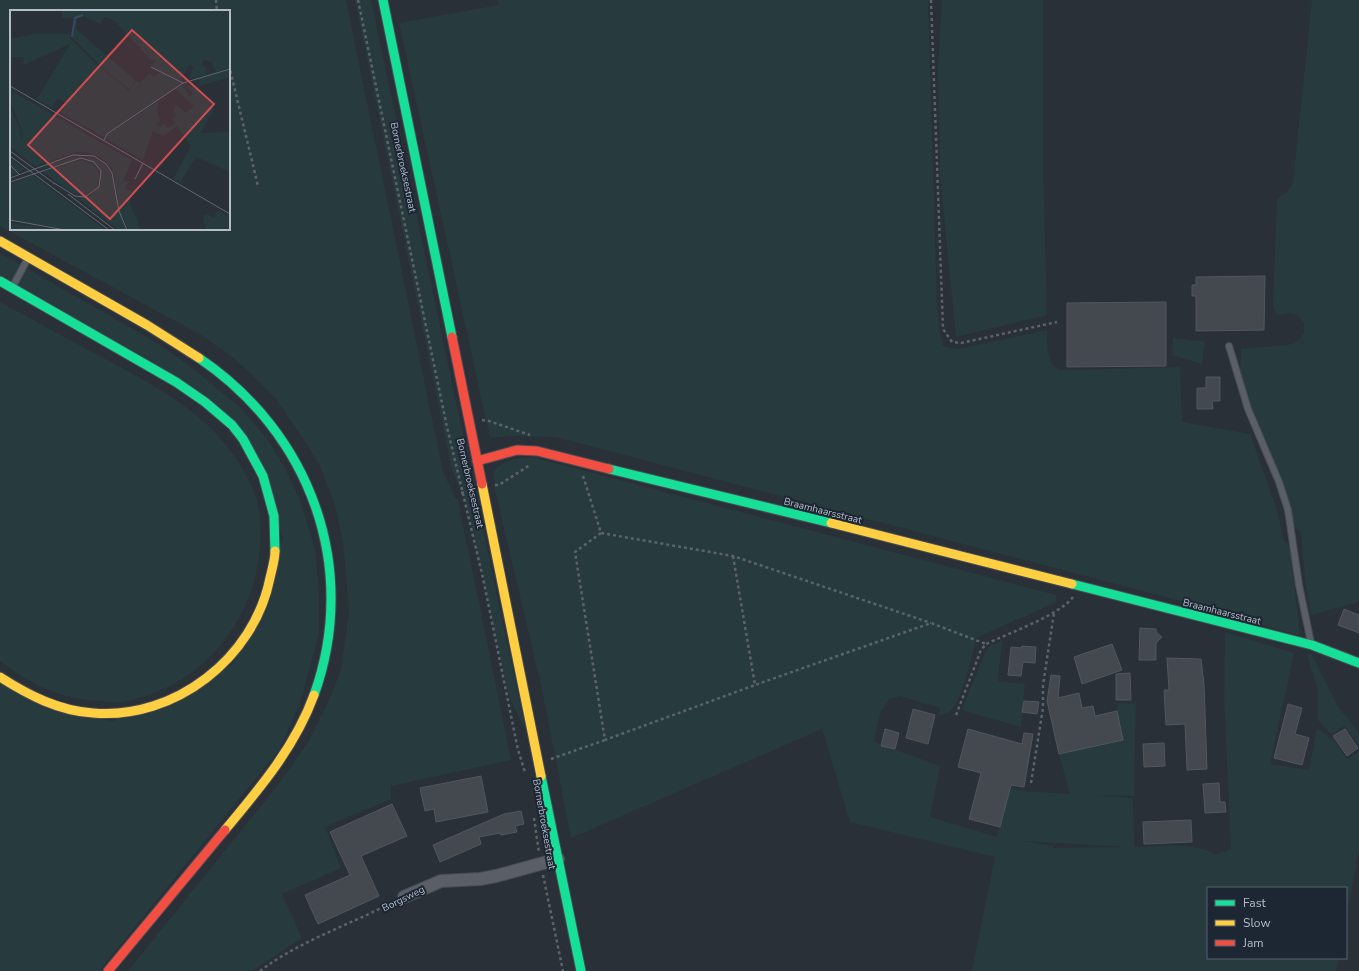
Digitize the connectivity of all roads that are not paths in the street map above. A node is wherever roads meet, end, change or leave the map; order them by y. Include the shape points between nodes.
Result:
1 (383, 0) edge
2 (0, 241) edge
3 (29, 257) junction
4 (0, 281) edge
5 (12, 288) junction
6 (1229, 346) dead end
7 (477, 461) junction
8 (1312, 645) junction
9 (1359, 663) edge
10 (0, 677) edge
11 (558, 859) junction
12 (404, 897) road end
13 (108, 971) edge
14 (581, 971) edge

1 - 7 main road, Bornerbroeksestraat
2 - 3 main road
3 - 5 lane
3 - 13 main road via 196,355 233,383 270,421 296,459 314,500 326,540 332,585 331,616 318,684 307,714 291,743 249,801
4 - 5 main road
5 - 10 main road via 170,378 203,400 226,420 242,438 265,481 272,504 276,542 269,590 253,629 228,662 176,699 144,709 115,713 84,712 49,704
6 - 8 lane via 1248,409 1288,510 1299,585
7 - 8 main road, Braamhaarsstraat via 517,450 537,450
7 - 11 main road, Bornerbroeksestraat
8 - 9 main road, Braamhaarsstraat
11 - 12 street, Borgsweg via 480,879 442,881
11 - 14 main road, Bornerbroeksestraat

